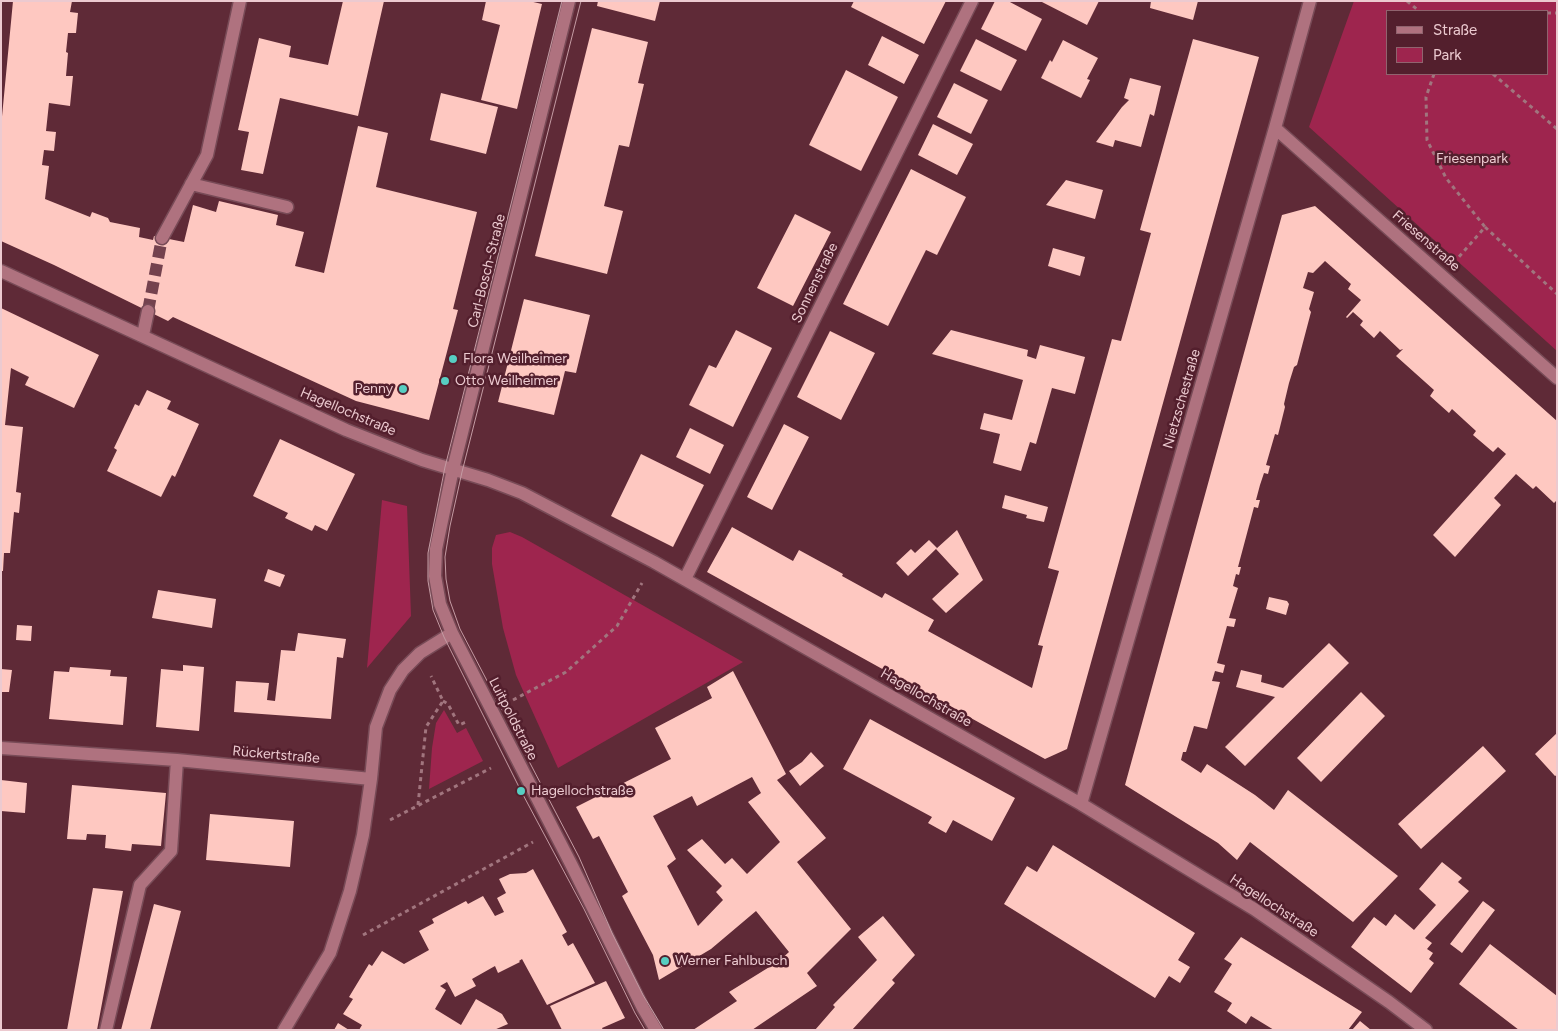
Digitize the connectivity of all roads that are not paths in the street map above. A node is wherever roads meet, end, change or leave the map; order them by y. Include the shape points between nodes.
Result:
1 (240, 1) edge
2 (569, 1) edge
3 (972, 1) edge
4 (1310, 1) edge
5 (1275, 128) junction
6 (190, 184) junction
7 (287, 208) dead end
8 (162, 238) tunnel mouth
9 (1, 271) edge
10 (148, 311) tunnel mouth
11 (143, 335) junction
12 (1557, 378) edge
13 (453, 469) junction
14 (436, 549) joint
15 (685, 579) junction
16 (452, 633) junction
17 (1, 748) edge
18 (178, 760) junction
19 (371, 779) junction
20 (1082, 804) junction
21 (106, 1030) edge
22 (284, 1030) edge
23 (656, 1030) edge
24 (1426, 1030) edge

1 - 6 street via 207,155
2 - 13 street, Carl-Bosch-Straße
3 - 15 street, Sonnenstraße
4 - 5 street, Nietzschestraße
5 - 12 street, Friesenstraße
5 - 20 street, Nietzschestraße
6 - 7 street
6 - 8 street
9 - 11 street, Hagellochstraße
10 - 11 street
11 - 13 street, Hagellochstraße via 346,430
13 - 14 street, Carl-Bosch-Straße
13 - 15 street, Hagellochstraße via 522,493
14 - 16 street, Luitpoldstraße via 440,604
15 - 20 street, Hagellochstraße
16 - 19 street via 420,653 390,690 376,726
16 - 23 street, Luitpoldstraße
17 - 18 street, Rückertstraße
18 - 19 street, Rückertstraße
18 - 21 street via 171,851 140,885
19 - 22 street via 350,891 330,953
20 - 24 street, Hagellochstraße via 1254,909

